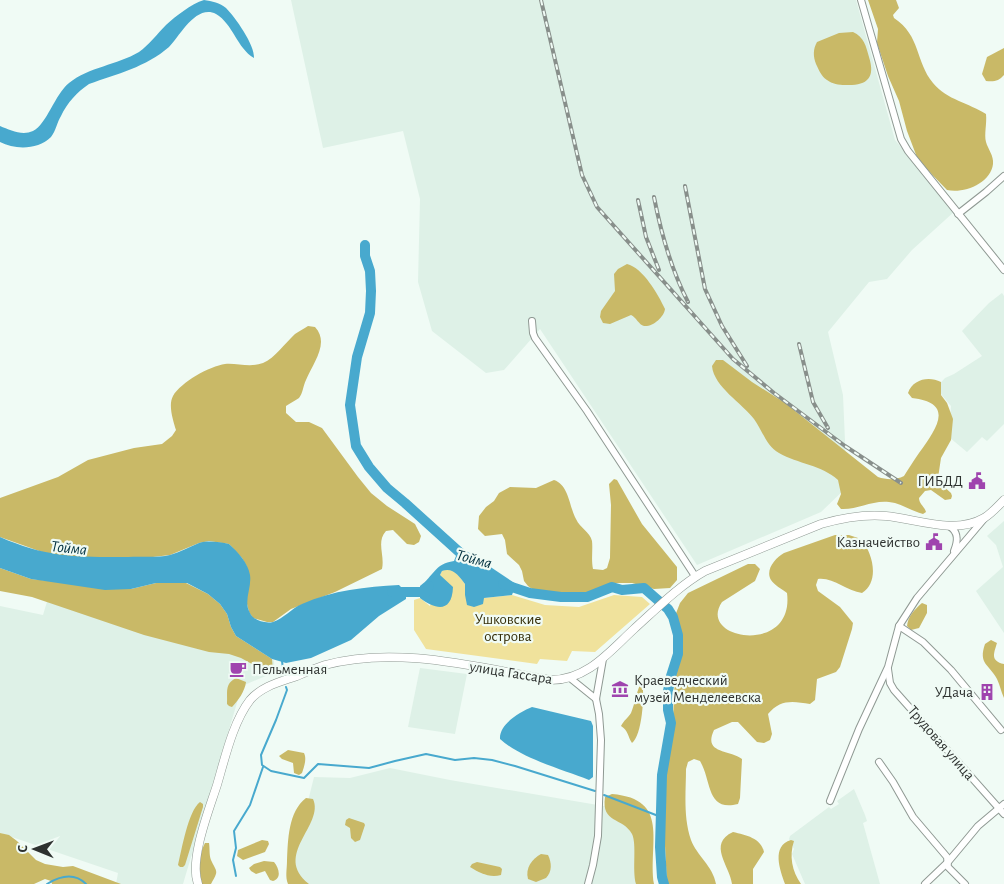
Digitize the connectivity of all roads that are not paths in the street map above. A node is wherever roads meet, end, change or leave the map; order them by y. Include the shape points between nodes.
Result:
1 (861, 0) edge
2 (1004, 176) edge
3 (958, 214) junction
4 (1004, 270) edge
5 (532, 321) dead end
6 (1004, 500) edge
7 (985, 518) junction
8 (949, 526) junction
9 (953, 555) junction
10 (695, 576) junction
11 (899, 626) junction
12 (603, 659) junction
13 (888, 667) junction
14 (570, 678) junction
15 (596, 700) junction
16 (1001, 730) dead end
17 (880, 762) dead end
18 (830, 801) dead end
19 (1002, 809) edge
20 (948, 862) junction
21 (198, 884) edge
22 (588, 884) edge
23 (925, 884) edge
24 (964, 884) edge

1 - 3 street via 901,140
2 - 3 street
3 - 4 street
5 - 10 street via 535,338 587,410
6 - 7 main road
7 - 8 main road, улица Гассара
7 - 9 street
8 - 9 street via 957,535
8 - 10 main road, улица Гассара via 885,516 848,517 821,524
9 - 11 street via 917,598
10 - 12 main road, улица Гассара
11 - 13 street
11 - 16 street via 923,642 951,670
12 - 14 main road, улица Гассара
12 - 15 street
13 - 18 street
13 - 19 street, Трудовая улица via 894,690
14 - 15 street
14 - 21 main road, улица Гассара via 551,680 428,659 395,657 326,665 263,689 242,712 224,762 198,848 195,867
15 - 22 street via 601,740 598,826
17 - 20 street via 913,817
19 - 20 street via 978,826
20 - 23 street
20 - 24 street via 948,867

